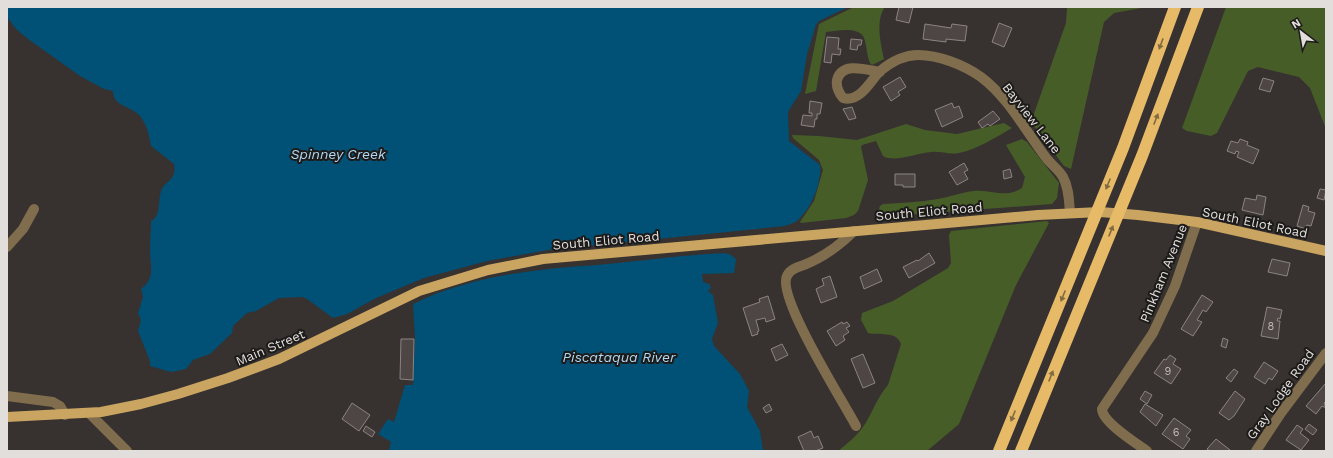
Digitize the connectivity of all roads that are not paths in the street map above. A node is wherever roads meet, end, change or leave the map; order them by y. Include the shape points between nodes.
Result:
1 (1175, 7) edge
2 (1198, 7) edge
3 (880, 72) dead end
4 (34, 209) dead end
5 (1070, 213) junction
6 (1197, 222) junction
7 (854, 231) junction
8 (7, 247) edge
9 (1326, 251) edge
10 (532, 260) joint
11 (1326, 353) edge
12 (7, 396) edge
13 (89, 413) junction
14 (65, 415) junction
15 (7, 417) edge
16 (856, 426) dead end
17 (128, 451) edge
18 (999, 451) edge
19 (1020, 451) edge
20 (1147, 451) edge
21 (1256, 451) edge

1 -> 18 highway via 1123,148
19 -> 2 highway via 1142,156
3 - 5 street, Bayview Lane via 895,61 910,55 921,55 956,64 981,77 1001,96 1048,160 1063,176 1069,195
4 - 8 street via 23,228
5 - 6 main road, South Eliot Road via 1130,214
5 - 7 main road, South Eliot Road
6 - 9 main road, South Eliot Road
6 - 20 street, Pinkham Avenue via 1175,286 1153,333 1103,405 1102,413 1110,423
7 - 10 main road, South Eliot Road
7 - 16 street via 820,258 793,269 787,276 785,285 796,319
10 - 13 main road, Main Street via 460,277 419,291 279,359 235,376 141,404
11 - 21 street, Gray Lodge Road
12 - 14 street via 53,402 60,406
13 - 14 main road, Main Street
13 - 17 street
14 - 15 main road, Main Street

